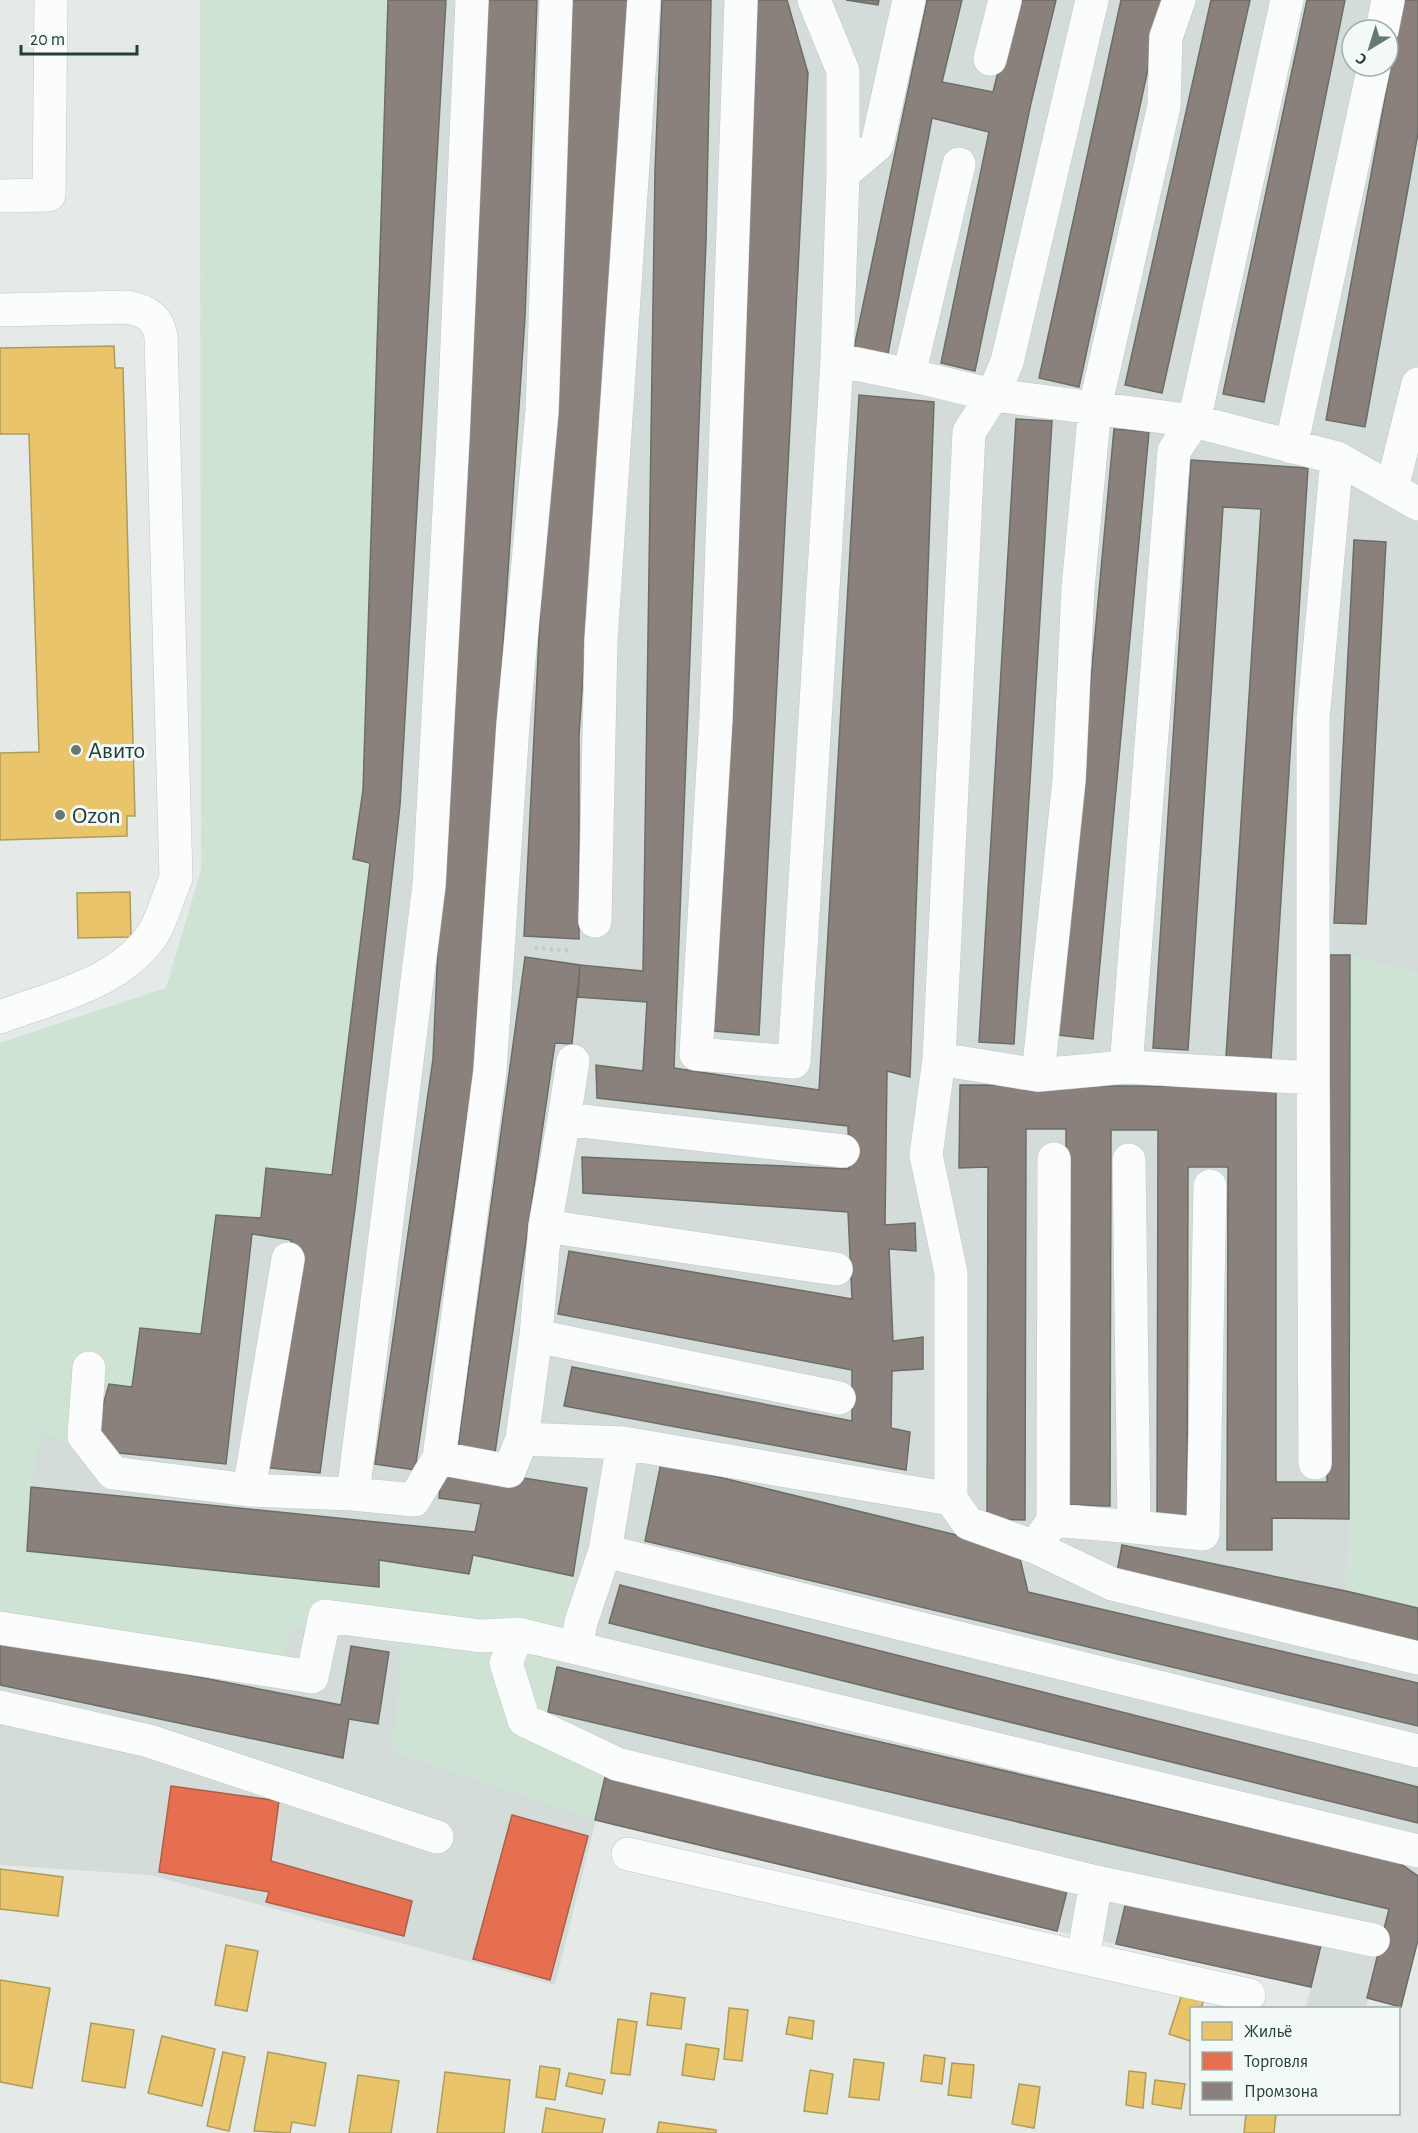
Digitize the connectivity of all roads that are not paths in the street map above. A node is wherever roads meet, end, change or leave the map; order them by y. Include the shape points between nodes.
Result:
1 (51, 0) edge
2 (472, 0) edge
3 (556, 0) edge
4 (644, 0) edge
5 (741, 0) edge
6 (814, 0) edge
7 (909, 0) edge
8 (1005, 0) edge
9 (1092, 0) edge
10 (1179, 0) edge
11 (1287, 0) edge
12 (1389, 0) edge
13 (1385, 18) edge
14 (990, 58) dead end
15 (1371, 78) edge
16 (959, 164) dead end
17 (843, 174) junction
18 (0, 196) edge
19 (0, 310) edge
20 (837, 360) junction
21 (909, 375) junction
22 (1418, 384) edge
23 (993, 395) junction
24 (1095, 407) junction
25 (1194, 421) junction
26 (1291, 447) junction
27 (1337, 458) junction
28 (1405, 496) edge
29 (596, 921) road end
30 (0, 1017) edge
31 (939, 1059) junction
32 (573, 1061) dead end
33 (1126, 1067) junction
34 (1038, 1075) junction
35 (1313, 1078) junction
36 (564, 1119) junction
37 (843, 1151) dead end
38 (1054, 1159) dead end
39 (1129, 1160) dead end
40 (1210, 1186) dead end
41 (545, 1226) junction
42 (288, 1259) dead end
43 (836, 1269) dead end
44 (536, 1336) junction
45 (89, 1368) dead end
46 (839, 1398) dead end
47 (522, 1439) junction
48 (623, 1443) junction
49 (439, 1458) junction
50 (1315, 1463) dead end
51 (249, 1490) junction
52 (353, 1494) junction
53 (951, 1499) junction
54 (1053, 1520) junction
55 (1134, 1527) junction
56 (1035, 1547) junction
57 (605, 1551) junction
58 (0, 1628) edge
59 (518, 1634) junction
60 (576, 1647) junction
61 (1418, 1658) edge
62 (0, 1707) edge
63 (1418, 1751) edge
64 (437, 1837) dead end
65 (1418, 1851) edge
66 (628, 1854) dead end
67 (1096, 1882) junction
68 (1373, 1940) dead end
69 (1083, 1958) junction
70 (1249, 1995) dead end

1 - 18 lane via 49,195
2 - 52 lane via 429,885
3 - 49 lane via 542,411 513,725 490,1071
4 - 29 lane via 601,641
5 - 20 lane via 716,717 696,1054 794,1062
6 - 17 lane via 843,71
7 - 17 lane via 877,145
8 - 14 lane
9 - 23 lane via 1007,362
10 - 24 lane via 1166,37 1164,106
11 - 25 lane
12 - 13 lane
15 - 26 lane
16 - 21 lane
17 - 20 lane
19 - 30 lane via 128,307 144,310 159,324 176,878 154,932 118,970 96,982
20 - 21 lane
21 - 23 lane
22 - 28 lane
23 - 24 lane
23 - 31 lane via 969,432
24 - 25 lane
24 - 34 lane via 1078,588 1069,780
25 - 26 lane
25 - 33 lane via 1174,451
26 - 27 lane
27 - 28 lane
27 - 35 lane via 1313,719
31 - 34 lane
31 - 53 lane via 926,1155 951,1273
32 - 36 lane
33 - 34 lane
33 - 35 lane
35 - 50 lane
36 - 37 lane
36 - 41 lane
38 - 54 lane
39 - 55 lane
40 - 55 lane via 1203,1534
41 - 43 lane
41 - 44 lane
42 - 51 lane
44 - 46 lane
44 - 47 lane
45 - 51 lane via 84,1436 113,1473
47 - 48 lane
47 - 49 lane via 510,1471
48 - 53 lane
48 - 57 lane
49 - 52 lane via 414,1500
51 - 52 lane
53 - 56 lane via 968,1522
54 - 55 lane
54 - 56 lane
56 - 61 lane via 1112,1584
57 - 60 lane
57 - 63 lane
58 - 59 lane via 312,1677 325,1616 481,1636
59 - 60 lane
59 - 67 lane via 506,1663 524,1720 617,1764
60 - 65 lane
62 - 64 lane via 149,1741
66 - 69 lane
67 - 68 lane
67 - 69 lane
69 - 70 lane

